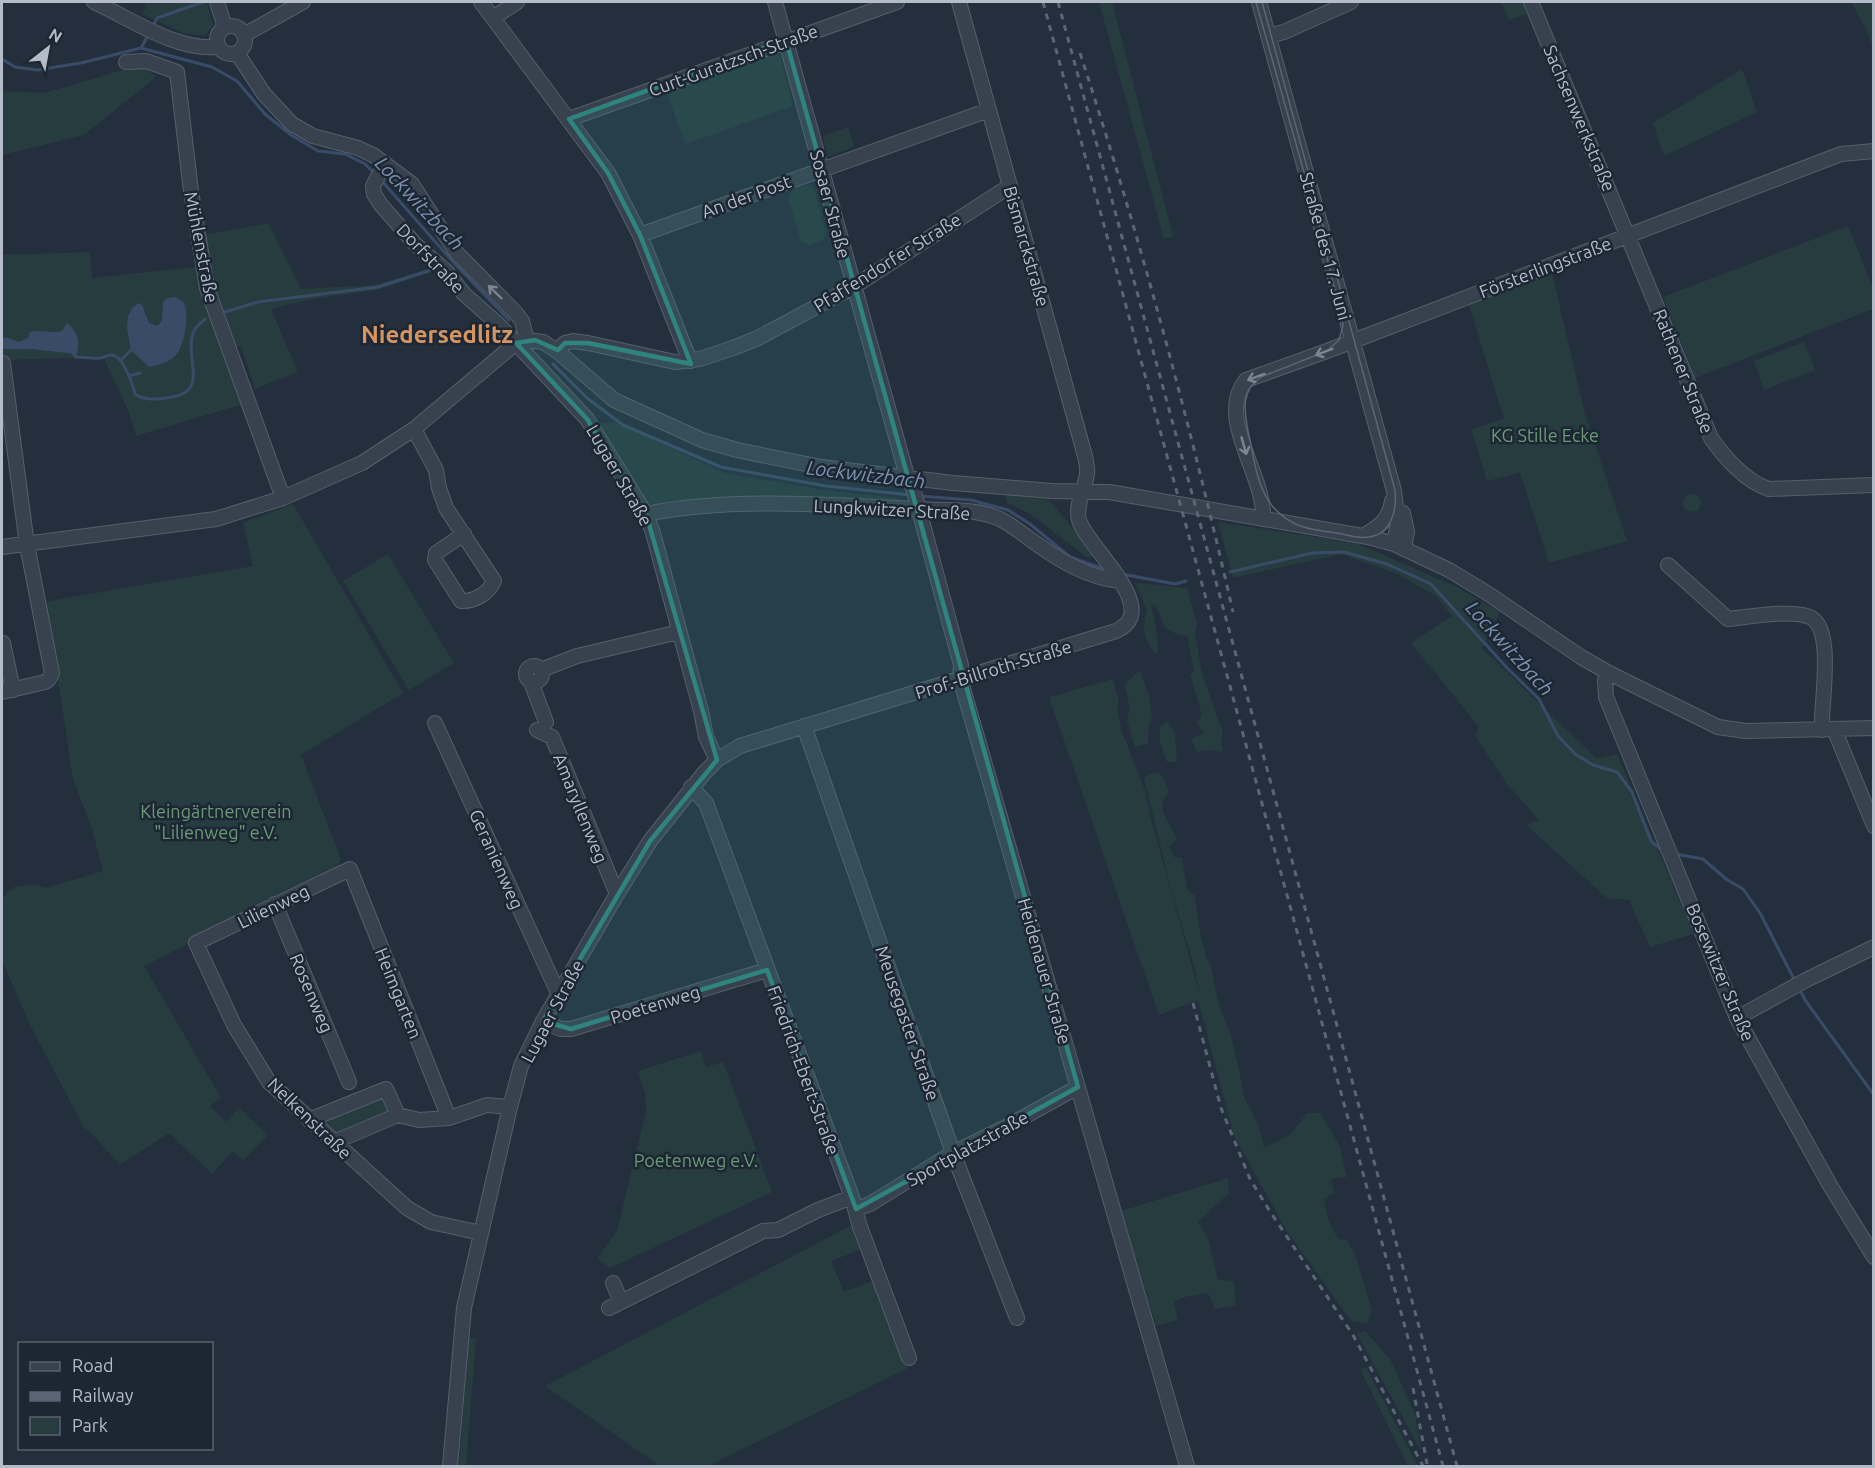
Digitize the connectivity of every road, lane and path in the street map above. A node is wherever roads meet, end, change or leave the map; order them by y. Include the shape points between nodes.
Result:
1 (94, 2) edge
2 (303, 2) edge
3 (481, 2) edge
4 (518, 2) edge
5 (775, 2) edge
6 (897, 2) edge
7 (959, 2) edge
8 (1259, 2) edge
9 (1351, 2) edge
10 (1531, 2) edge
11 (218, 3) edge
12 (493, 18) junction
13 (225, 27) junction
14 (244, 35) junction
15 (1268, 36) junction
16 (786, 40) junction
17 (218, 47) junction
18 (237, 53) junction
19 (126, 62) dead end
20 (989, 110) junction
21 (570, 119) junction
22 (1874, 151) edge
23 (822, 170) junction
24 (380, 172) junction
25 (1010, 186) junction
26 (640, 235) junction
27 (1629, 235) junction
28 (853, 287) junction
29 (522, 341) junction
30 (1352, 341) junction
31 (557, 351) junction
32 (690, 361) junction
33 (3, 363) dead end
34 (414, 429) junction
35 (910, 482) junction
36 (1874, 485) edge
37 (1394, 491) junction
38 (1083, 492) junction
39 (284, 498) junction
40 (918, 507) junction
41 (646, 514) junction
42 (1263, 519) junction
43 (464, 534) junction
44 (1363, 536) junction
45 (27, 545) junction
46 (2, 547) edge
47 (1399, 547) junction
48 (1668, 565) dead end
49 (1119, 580) junction
50 (679, 632) junction
51 (3, 643) edge
52 (1609, 673) junction
53 (960, 678) junction
54 (7, 691) edge
55 (435, 723) dead end
56 (804, 726) junction
57 (1874, 728) edge
58 (1828, 730) junction
59 (717, 760) junction
60 (692, 787) junction
61 (1874, 826) edge
62 (350, 868) joint
63 (617, 894) junction
64 (275, 904) junction
65 (196, 944) joint
66 (1874, 947) edge
67 (767, 970) junction
68 (559, 995) junction
69 (1737, 1018) junction
70 (543, 1021) junction
71 (1078, 1087) junction
72 (353, 1092) junction
73 (510, 1107) junction
74 (398, 1115) junction
75 (449, 1118) junction
76 (309, 1120) junction
77 (334, 1142) junction
78 (953, 1153) junction
79 (854, 1203) junction
80 (481, 1233) junction
81 (1874, 1257) edge
82 (613, 1283) dead end
83 (1017, 1318) dead end
84 (909, 1358) dead end
85 (450, 1467) edge
86 (1187, 1467) edge

1 - 17 street via 194,47
2 - 14 street
3 - 12 street
4 - 12 street
5 - 16 street, Sosaer Straße
6 - 16 street, Curt-Guratzsch-Straße
7 - 20 street, Bismarckstraße
8 - 15 street, Straße des 17. Juni
9 - 15 street
10 - 27 street, Sachsenwerkstraße
11 - 13 street
12 - 21 street
13 - 14 street via 236,27
13 - 17 street via 218,33
14 - 18 street via 243,48
15 - 30 street, Straße des 17. Juni
16 - 21 street, Curt-Guratzsch-Straße
16 - 23 street, Sosaer Straße
17 - 18 street via 228,54
18 - 24 street, Dorfstraße via 264,94 292,124 313,136 360,148
19 - 39 street, Mühlenstraße via 146,61 177,72 207,288
20 - 23 street, An der Post
20 - 25 street, Bismarckstraße
21 - 26 street via 608,174
22 - 27 street, Försterlingstraße via 1840,154
23 - 26 street, An der Post
23 - 28 street, Sosaer Straße
29 -> 24 street, Dorfstraße via 522,321 456,252 412,184
24 - 29 street, Dorfstraße via 374,194 381,205 447,271 464,294
25 - 28 street, Pfaffendorfer Straße
25 - 38 street, Bismarckstraße via 1085,456
26 - 32 street
27 - 30 street, Försterlingstraße
27 - 36 street, Rathener Straße via 1703,422 1719,450 1769,489
28 - 32 street, Pfaffendorfer Straße via 758,339
28 - 35 street, Sosaer Straße
29 - 31 street via 543,342
29 - 34 street
29 - 41 street, Lugaer Straße via 587,418
30 - 37 street, Straße des 17. Juni
30 -> 42 street, Försterlingstraße via 1246,380 1238,390 1235,408 1264,509
31 - 32 street, Pfaffendorfer Straße via 565,343 588,342 664,361
31 - 35 street via 614,400 702,440
33 - 45 street
34 - 39 street via 362,462
34 - 43 street via 436,470 446,508
35 - 38 street
35 - 40 street, Heidenauer Straße
37 - 44 street via 1387,518
37 - 47 street, Straße des 17. Juni via 1407,532
38 - 42 street via 1109,492
38 - 49 street, Prof.-Billroth-Straße via 1079,521
39 - 45 street via 216,519
40 - 41 street, Lungkwitzer Straße via 772,504
40 - 49 street, Lungkwitzer Straße via 956,509 999,519 1083,571
40 - 53 street, Heidenauer Straße via 961,665
41 - 50 street, Lugaer Straße
42 - 44 street
43 - 43 street via 494,581 488,591 470,602 461,601 435,560 436,553
44 - 47 street
45 - 46 street
45 - 54 street via 52,673 45,682
47 - 52 street via 1467,580
48 - 58 street via 1728,619 1796,614 1819,624 1824,634 1821,718
49 - 53 street, Prof.-Billroth-Straße via 1132,611 1122,628
50 - 59 street, Lugaer Straße via 706,737
50 - 63 street, Amaryllenweg via 577,656 541,670 541,678 531,682 541,726 552,737
51 - 54 street
52 - 58 street via 1718,727 1746,731
52 - 69 street, Bosewitzer Straße via 1605,680 1606,698
53 - 56 street, Prof.-Billroth-Straße
53 - 71 street, Heidenauer Straße
55 - 68 street, Geranienweg
56 - 59 street, Prof.-Billroth-Straße via 740,746
56 - 78 street, Meusegaster Straße
57 - 58 street
58 - 61 street
59 - 60 street, Lugaer Straße
60 - 63 street, Lugaer Straße via 662,824
60 - 67 street, Friedrich-Ebert-Straße via 706,803
62 - 64 street, Lilienweg
62 - 75 street, Heimgarten
63 - 68 street, Lugaer Straße
64 - 65 street, Lilienweg
64 - 72 street, Rosenweg
65 - 76 street, Nelkenstraße via 234,1025 269,1082
66 - 69 street
67 - 70 street, Poetenweg via 571,1029
67 - 79 street, Friedrich-Ebert-Straße
68 - 70 street, Lugaer Straße
69 - 81 street, Bosewitzer Straße
70 - 73 street, Lugaer Straße via 521,1065
71 - 78 street, Sportplatzstraße
71 - 86 street, Heidenauer Straße
72 - 74 street via 386,1089
72 - 76 street
73 - 75 street via 487,1105
73 - 80 street, Lugaer Straße
74 - 75 street via 419,1120
74 - 77 street
76 - 77 street, Nelkenstraße
77 - 80 street, Nelkenstraße via 418,1216
78 - 79 street, Sportplatzstraße via 870,1204
78 - 83 street, Meusegaster Straße
79 - 82 street, Sportplatzstraße via 818,1210 778,1230 763,1231 615,1305
79 - 84 street, Friedrich-Ebert-Straße
80 - 85 street, Lugaer Straße via 464,1308

